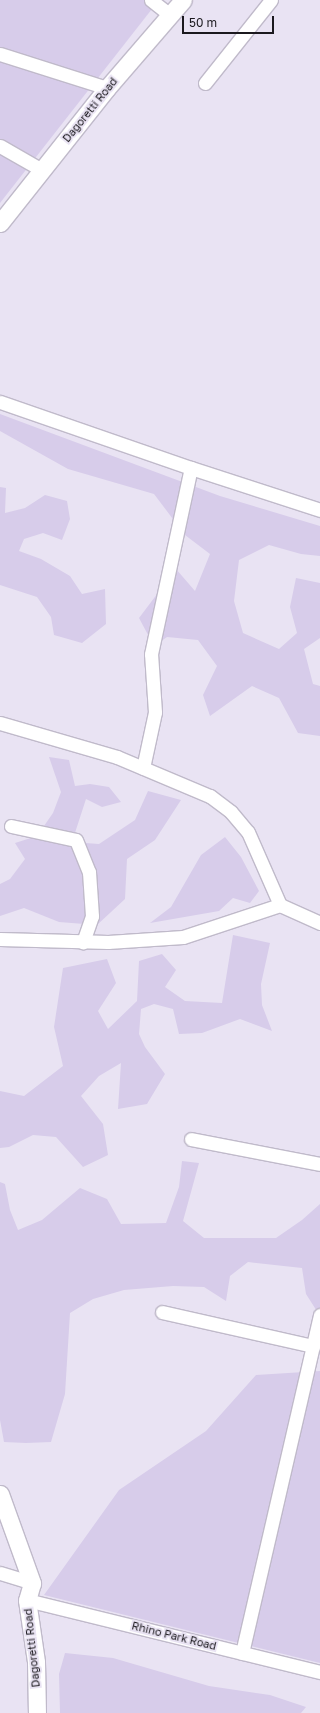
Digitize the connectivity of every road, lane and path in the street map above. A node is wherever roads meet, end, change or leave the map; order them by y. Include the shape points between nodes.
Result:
1 (151, 0) edge
2 (183, 0) edge
3 (271, 0) edge
4 (170, 15) junction
5 (0, 54) edge
6 (206, 84) dead end
7 (107, 88) junction
8 (0, 146) edge
9 (42, 170) junction
10 (0, 223) edge
11 (0, 402) edge
12 (191, 468) junction
13 (320, 510) edge
14 (0, 723) edge
15 (143, 768) junction
16 (10, 826) dead end
17 (280, 905) junction
18 (320, 923) edge
19 (0, 939) edge
20 (83, 942) junction
21 (191, 1139) dead end
22 (320, 1164) edge
23 (162, 1312) dead end
24 (320, 1315) edge
25 (313, 1346) junction
26 (0, 1494) edge
27 (0, 1573) edge
28 (32, 1582) junction
29 (27, 1600) junction
30 (242, 1653) junction
31 (320, 1672) edge
32 (37, 1713) edge

1 - 4 street
2 - 4 main road, Dagoretti Road
3 - 6 street
4 - 7 main road, Dagoretti Road
5 - 7 street
7 - 9 main road, Dagoretti Road
8 - 9 street
9 - 10 main road, Dagoretti Road
11 - 12 street
12 - 13 street
12 - 15 street via 151,654 155,712
14 - 15 street via 117,757
15 - 17 street via 210,796 231,812 248,832
16 - 20 street via 76,840 90,880 92,916
17 - 18 street
17 - 20 street via 183,937
19 - 20 street
21 - 22 street
23 - 25 street
24 - 25 street
25 - 30 street
26 - 28 main road
27 - 28 street
28 - 29 main road, Dagoretti Road
29 - 30 street, Rhino Park Road
29 - 32 main road, Dagoretti Road via 36,1662
30 - 31 street, Rhino Park Road

